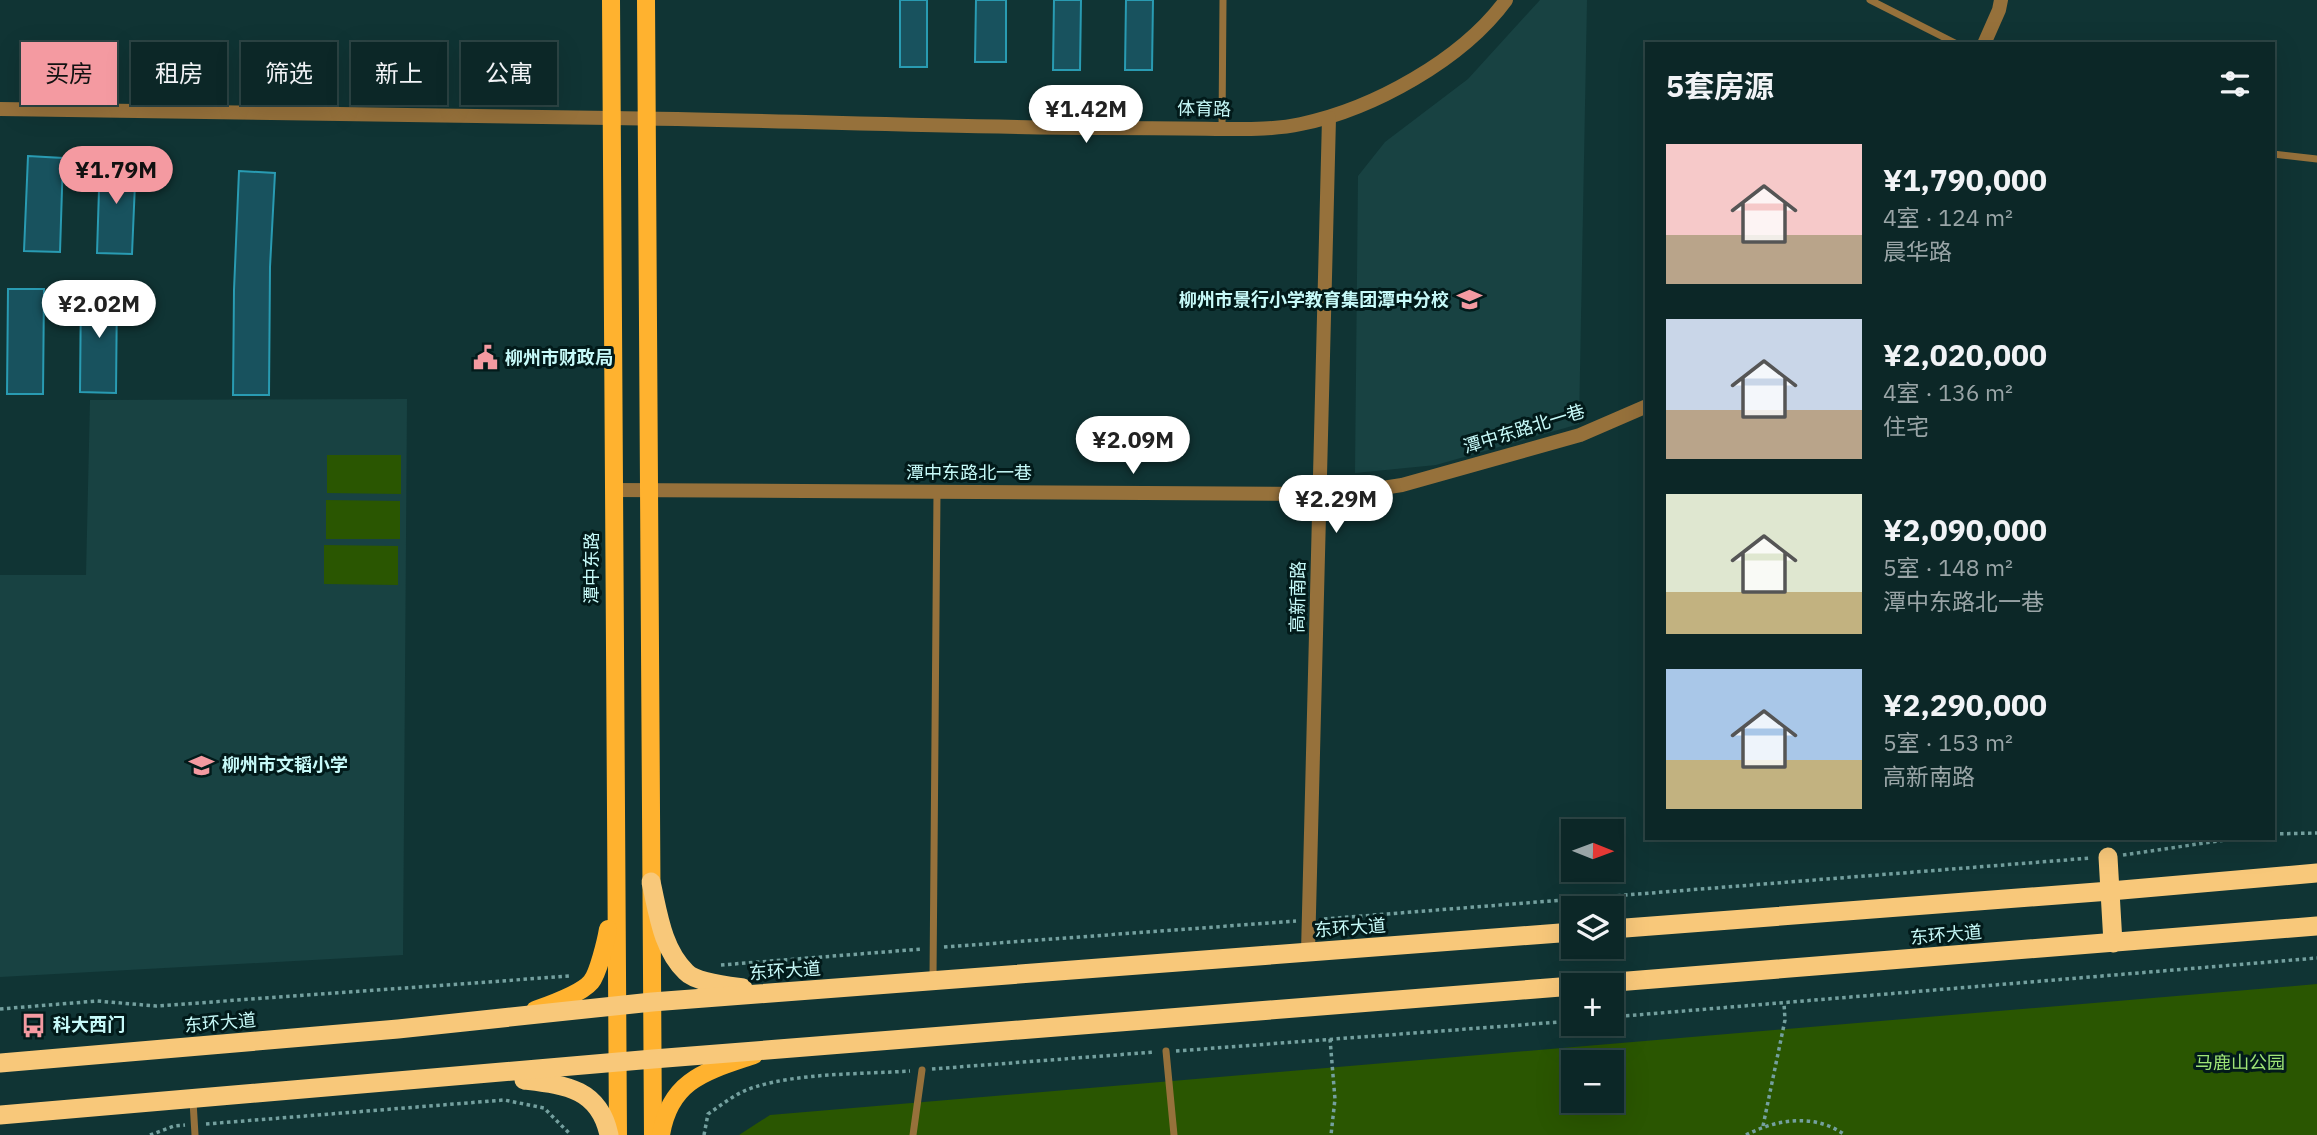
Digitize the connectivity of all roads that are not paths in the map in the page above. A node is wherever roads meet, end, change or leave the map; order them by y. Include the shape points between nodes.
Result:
1 (611, 0) edge
2 (646, 0) edge
3 (1223, 0) edge
4 (1506, 0) edge
5 (1870, 0) edge
6 (2001, 0) edge
7 (1953, 42) edge
8 (1985, 42) edge
9 (0, 109) edge
10 (611, 118) junction
11 (646, 118) junction
12 (1329, 118) junction
13 (1222, 129) junction
14 (2275, 155) edge
15 (2317, 159) edge
16 (1645, 407) edge
17 (613, 490) junction
18 (649, 490) junction
19 (937, 492) junction
20 (1320, 494) junction
21 (2108, 857) road end
22 (2317, 873) edge
23 (651, 881) junction
24 (614, 887) junction
25 (2110, 891) junction
26 (2317, 926) edge
27 (1624, 928) edge
28 (1561, 933) edge
29 (2113, 943) junction
30 (1308, 951) junction
31 (933, 981) junction
32 (1624, 981) edge
33 (1561, 986) edge
34 (782, 992) junction
35 (652, 1002) junction
36 (615, 1006) junction
37 (514, 1017) junction
38 (774, 1049) junction
39 (1166, 1051) road end
40 (653, 1059) junction
41 (0, 1063) edge
42 (616, 1064) junction
43 (922, 1070) road end
44 (485, 1075) junction
45 (193, 1100) junction
46 (0, 1115) edge
47 (195, 1135) edge
48 (609, 1135) edge
49 (618, 1135) edge
50 (653, 1135) edge
51 (661, 1135) edge
52 (913, 1135) edge
53 (1174, 1135) edge

1 - 10 main road, 潭中东路
2 - 11 main road
3 - 13 lane
4 - 12 street, 体育路 via 1466,41 1429,69
5 - 7 lane
6 - 8 street
9 - 10 street, 体育路
10 - 11 street, 体育路
10 - 17 main road, 潭中东路
11 - 13 street, 体育路
11 - 18 main road
12 - 13 street, 体育路 via 1298,125
12 - 20 street, 高新南路
14 - 15 lane
16 - 20 street, 潭中东路北一巷 via 1580,435 1402,485
17 - 18 street, 潭中东路北一巷
17 - 24 main road, 潭中东路
18 - 19 street, 潭中东路北一巷
18 - 23 main road
19 - 20 street, 潭中东路北一巷
19 - 31 lane
20 - 30 street, 高新南路
21 - 25 highway
22 - 25 highway, 东环大道
23 - 34 highway via 665,941 687,974 723,986
23 - 35 main road
24 - 36 main road, 潭中东路
24 - 37 main road via 605,945 591,982 561,1001
25 - 27 highway, 东环大道
25 - 29 highway
26 - 29 highway, 东环大道
28 - 30 highway, 东环大道
29 - 32 highway, 东环大道
30 - 31 highway, 东环大道
31 - 34 highway, 东环大道
33 - 38 highway, 东环大道
34 - 35 highway, 东环大道
35 - 36 highway, 东环大道
35 - 40 main road
36 - 37 highway, 东环大道
36 - 42 main road, 潭中东路
37 - 41 highway, 东环大道
38 - 40 highway, 东环大道
38 - 51 main road via 705,1071 678,1091 663,1119
39 - 53 lane
40 - 42 highway, 东环大道
40 - 50 main road
42 - 44 highway, 东环大道
42 - 49 main road, 潭中东路
43 - 52 lane
44 - 45 highway, 东环大道
44 - 48 highway via 561,1084 587,1094 606,1121
45 - 46 highway, 东环大道
45 - 47 lane

